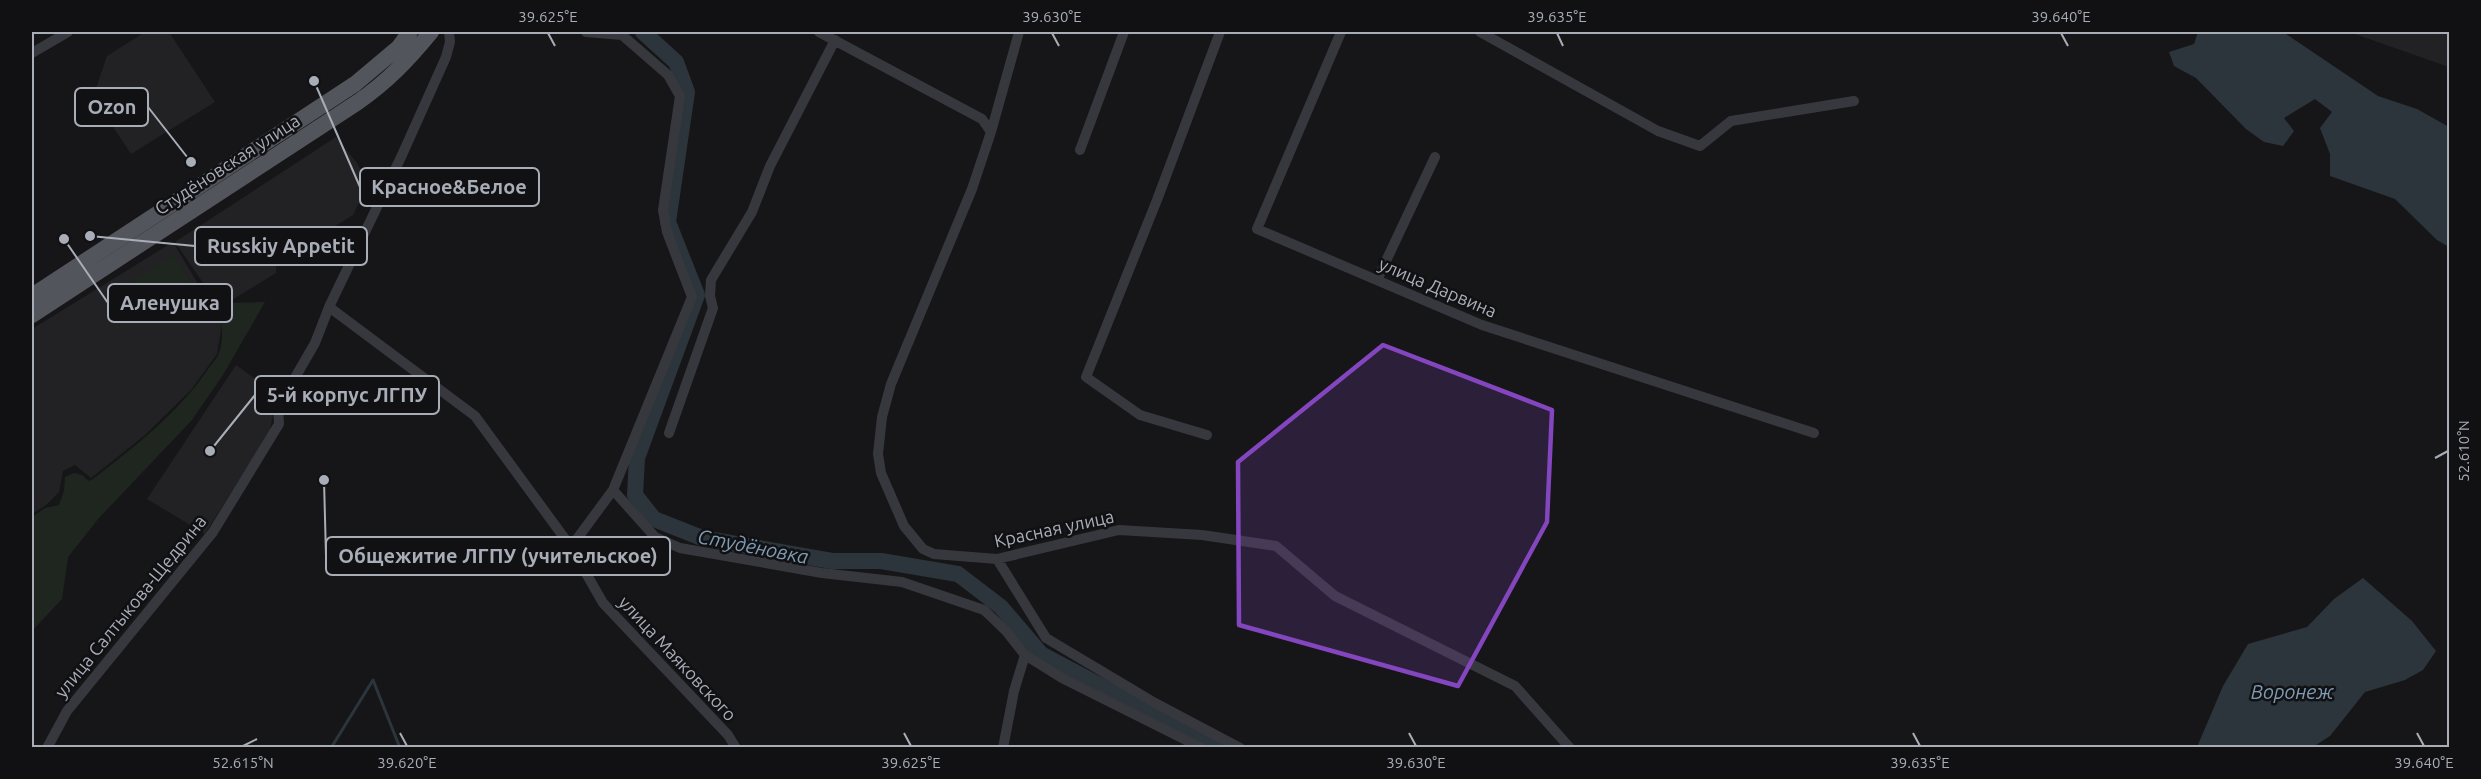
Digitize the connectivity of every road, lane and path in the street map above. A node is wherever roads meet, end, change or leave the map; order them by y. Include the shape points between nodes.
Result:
1 (68, 32) edge
2 (410, 32) edge
3 (431, 32) edge
4 (449, 32) edge
5 (586, 32) edge
6 (819, 32) edge
7 (1019, 32) edge
8 (1124, 32) edge
9 (1220, 32) edge
10 (1341, 32) edge
11 (1480, 32) edge
12 (835, 40) junction
13 (32, 53) edge
14 (1854, 102) dead end
15 (991, 132) junction
16 (1080, 150) dead end
17 (1435, 157) dead end
18 (1377, 280) junction
19 (32, 296) edge
20 (329, 307) junction
21 (32, 315) edge
22 (669, 433) dead end
23 (1814, 433) dead end
24 (1207, 435) dead end
25 (613, 490) junction
26 (571, 547) junction
27 (997, 559) junction
28 (1025, 655) junction
29 (47, 747) edge
30 (735, 747) edge
31 (1003, 747) edge
32 (1202, 747) edge
33 (1240, 747) edge
34 (1570, 747) edge

1 - 13 street
2 - 19 main road, Студёновская улица via 399,47 355,84
3 - 21 main road, Студёновская улица via 402,67 367,96
4 - 20 street, улица Салтыкова-Щедрина via 446,57
5 - 25 street via 622,35 668,75 680,96 663,210 667,232 692,297
6 - 12 street
7 - 15 street, Красная улица
8 - 16 street
9 - 24 street via 1086,377 1140,416
10 - 18 street, улица Дарвина via 1257,229
11 - 14 street via 1658,131 1700,146 1731,121
12 - 15 street via 982,119
12 - 22 street via 770,166 752,212 711,280 713,308
15 - 27 street, Красная улица via 972,189 891,384 878,454 894,508 923,549 933,554
17 - 18 street
18 - 23 street, улица Дарвина via 1482,325
20 - 26 street, улица Маяковского via 475,416
20 - 29 street, улица Салтыкова-Щедрина via 315,343 278,407 279,423 213,532 67,711
25 - 26 street
25 - 28 street via 655,537 680,548 822,573 902,582 984,610
26 - 30 street, улица Маяковского via 603,603
27 - 33 street via 1046,638 1155,703
27 - 34 street, Красная улица via 1119,530 1202,535 1276,546 1335,596 1515,686
28 - 31 street
28 - 32 street via 1062,678

